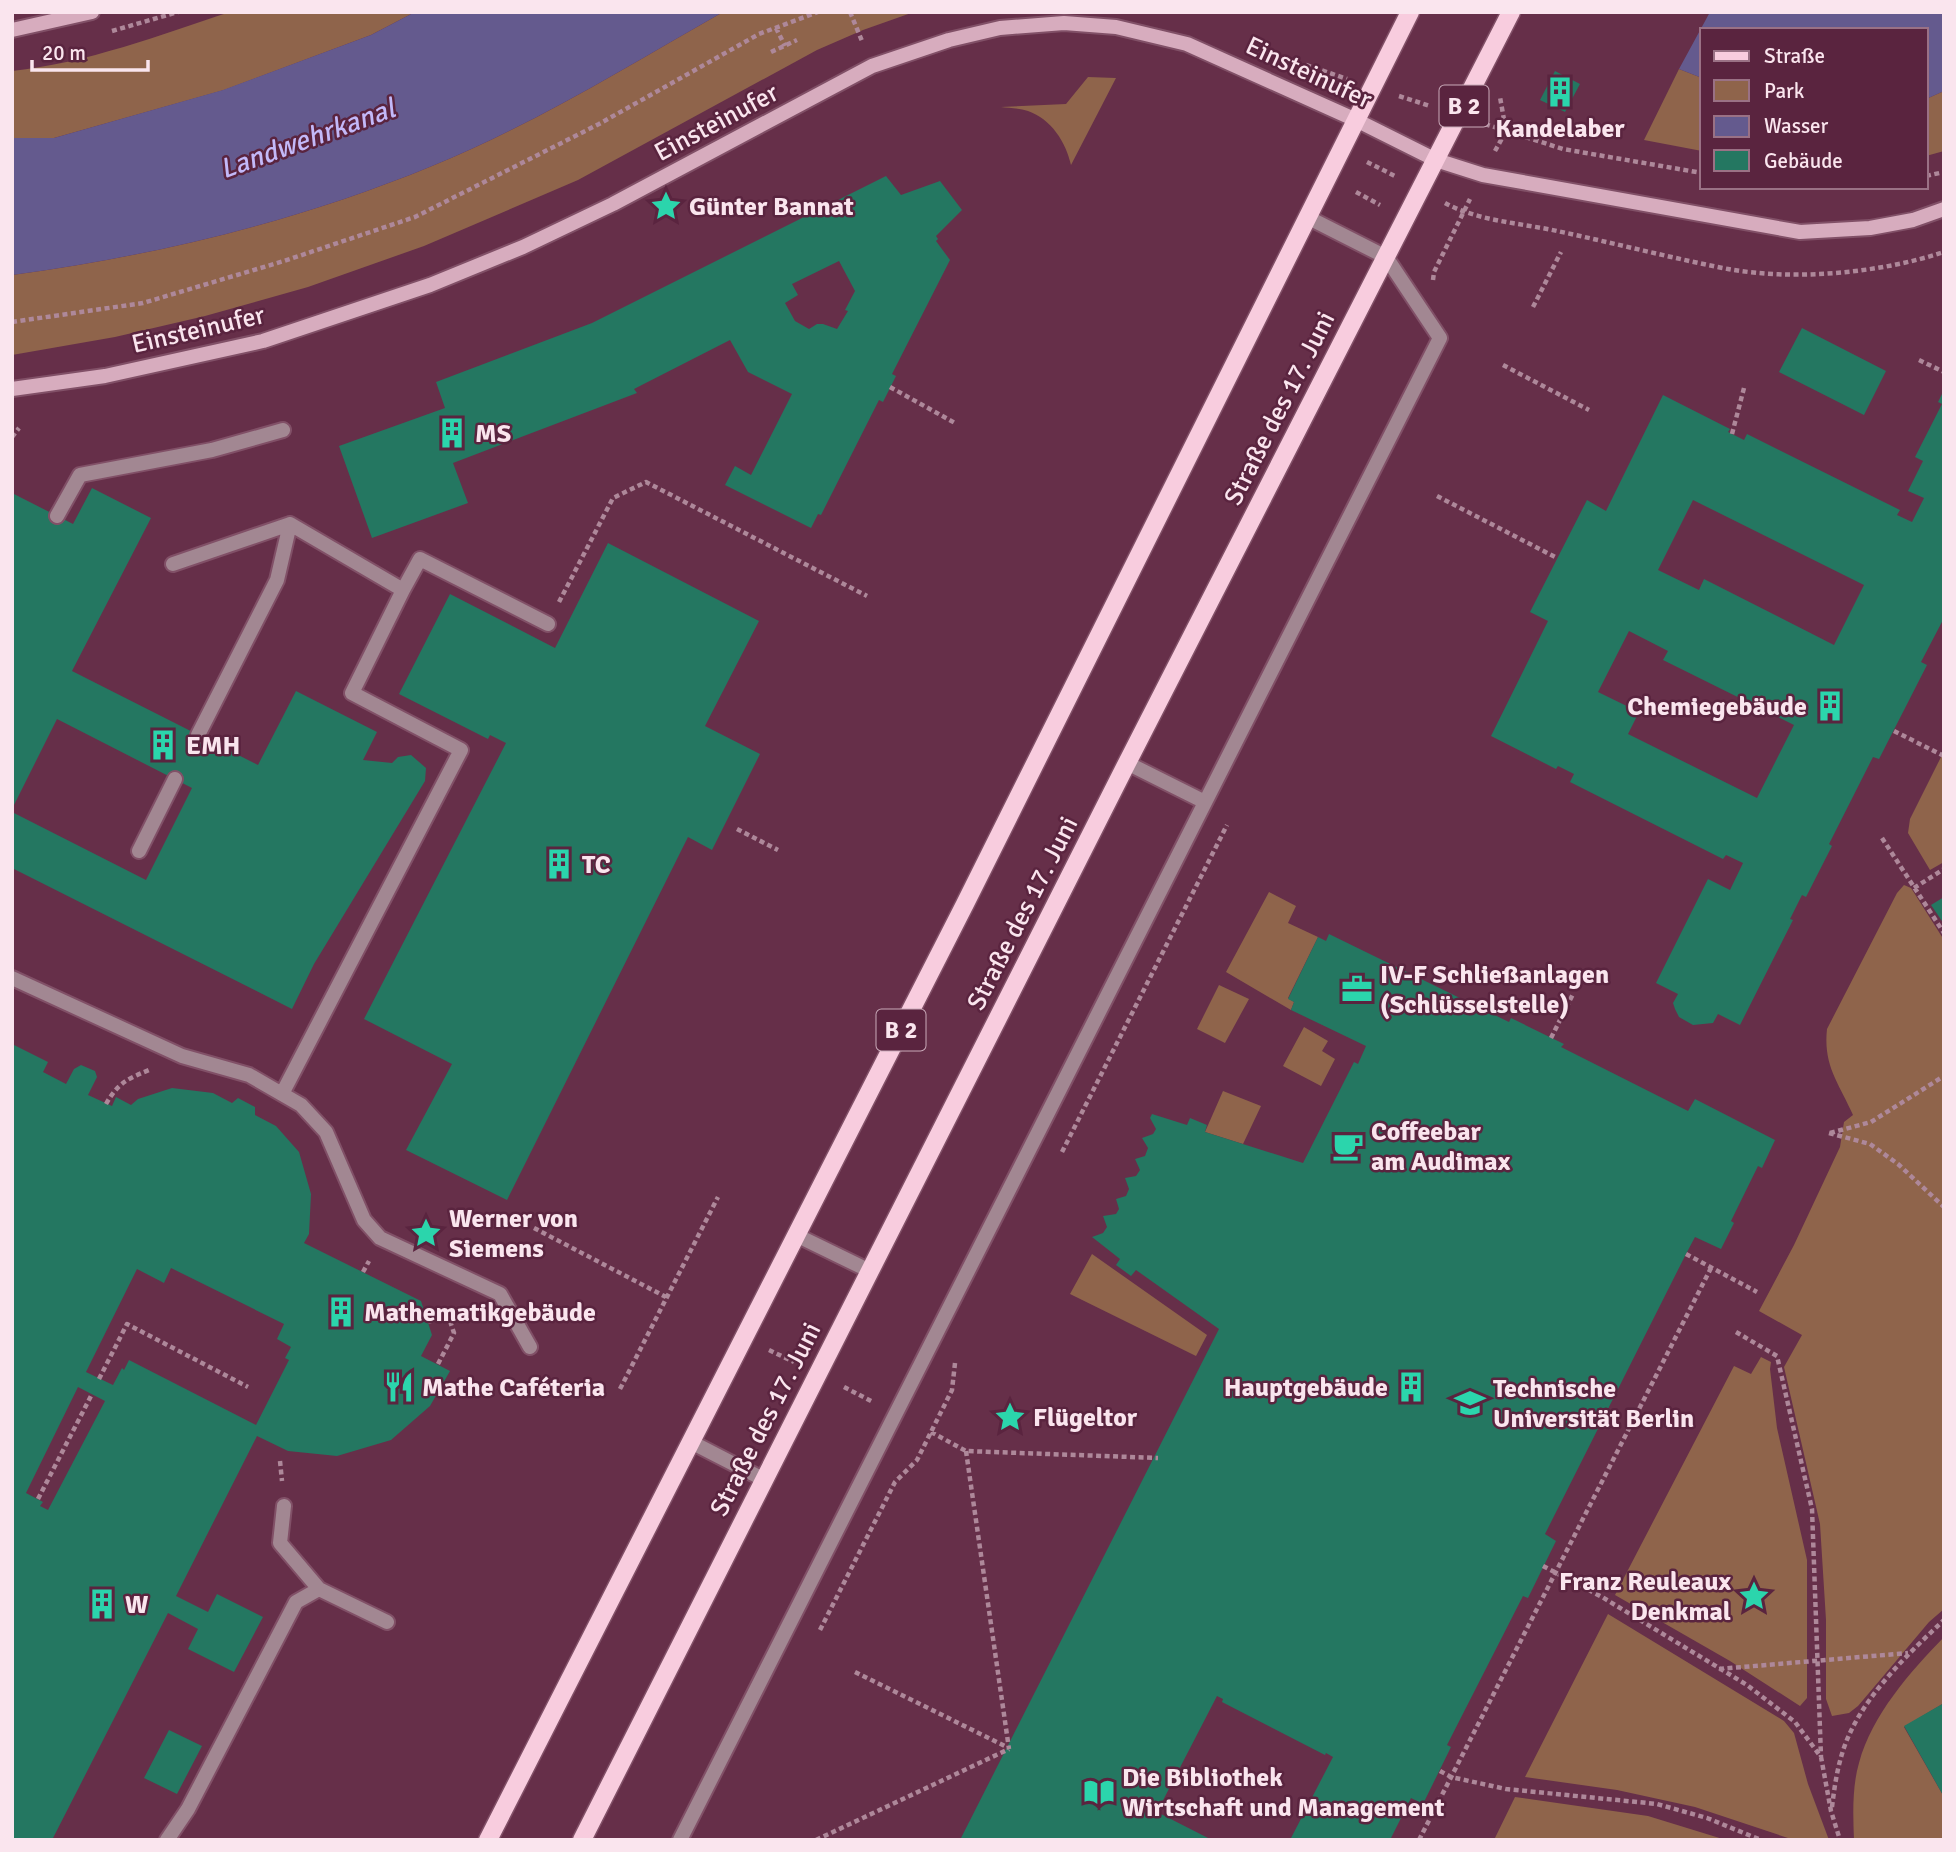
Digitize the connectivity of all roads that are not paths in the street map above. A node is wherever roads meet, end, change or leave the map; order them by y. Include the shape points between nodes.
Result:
1 (92, 12) edge
2 (1410, 12) edge
3 (1511, 12) edge
4 (12, 30) edge
5 (1356, 120) junction
6 (1436, 160) junction
7 (1944, 209) edge
8 (1307, 217) junction
9 (1386, 257) junction
10 (12, 389) edge
11 (283, 430) dead end
12 (57, 516) dead end
13 (290, 524) junction
14 (173, 564) dead end
15 (403, 590) junction
16 (548, 624) road end
17 (198, 735) dead end
18 (1127, 763) junction
19 (175, 779) dead end
20 (1205, 802) junction
21 (139, 851) dead end
22 (12, 978) edge
23 (283, 1093) junction
24 (796, 1235) junction
25 (870, 1270) junction
26 (530, 1348) dead end
27 (691, 1442) junction
28 (763, 1479) junction
29 (284, 1506) dead end
30 (319, 1589) junction
31 (387, 1622) dead end
32 (167, 1840) edge
33 (488, 1840) edge
34 (582, 1840) edge
35 (680, 1840) edge

1 - 4 street
2 - 5 main road, Straße des 17. Juni / B 2
3 - 6 main road, Straße des 17. Juni / B 2
5 - 6 street, Einsteinufer
5 - 8 main road, Straße des 17. Juni / B 2
5 - 10 street, Einsteinufer via 1187,44 1116,27 1063,23 999,28 872,66 613,204 430,285 263,341 105,376
6 - 7 street, Einsteinufer via 1483,175 1800,232 1870,228
6 - 9 main road, Straße des 17. Juni / B 2
8 - 9 lane
8 - 24 main road, Straße des 17. Juni / B 2
9 - 18 main road, Straße des 17. Juni / B 2
9 - 20 lane via 1440,338
11 - 12 lane via 212,450 80,475
13 - 14 lane
13 - 15 lane
13 - 17 lane via 277,580
15 - 16 lane via 419,559
15 - 23 lane via 352,693 460,750
18 - 20 lane
18 - 25 main road, Straße des 17. Juni / B 2
19 - 21 lane
20 - 35 lane
22 - 23 lane via 182,1056 249,1075
23 - 26 lane via 326,1132 364,1220 380,1238 500,1294
24 - 25 lane
24 - 27 main road, Straße des 17. Juni / B 2
25 - 28 main road, Straße des 17. Juni / B 2
27 - 28 lane
27 - 33 main road, Straße des 17. Juni / B 2
28 - 34 main road, Straße des 17. Juni / B 2
29 - 30 lane via 280,1543
30 - 31 lane
30 - 32 lane via 296,1602 188,1809

